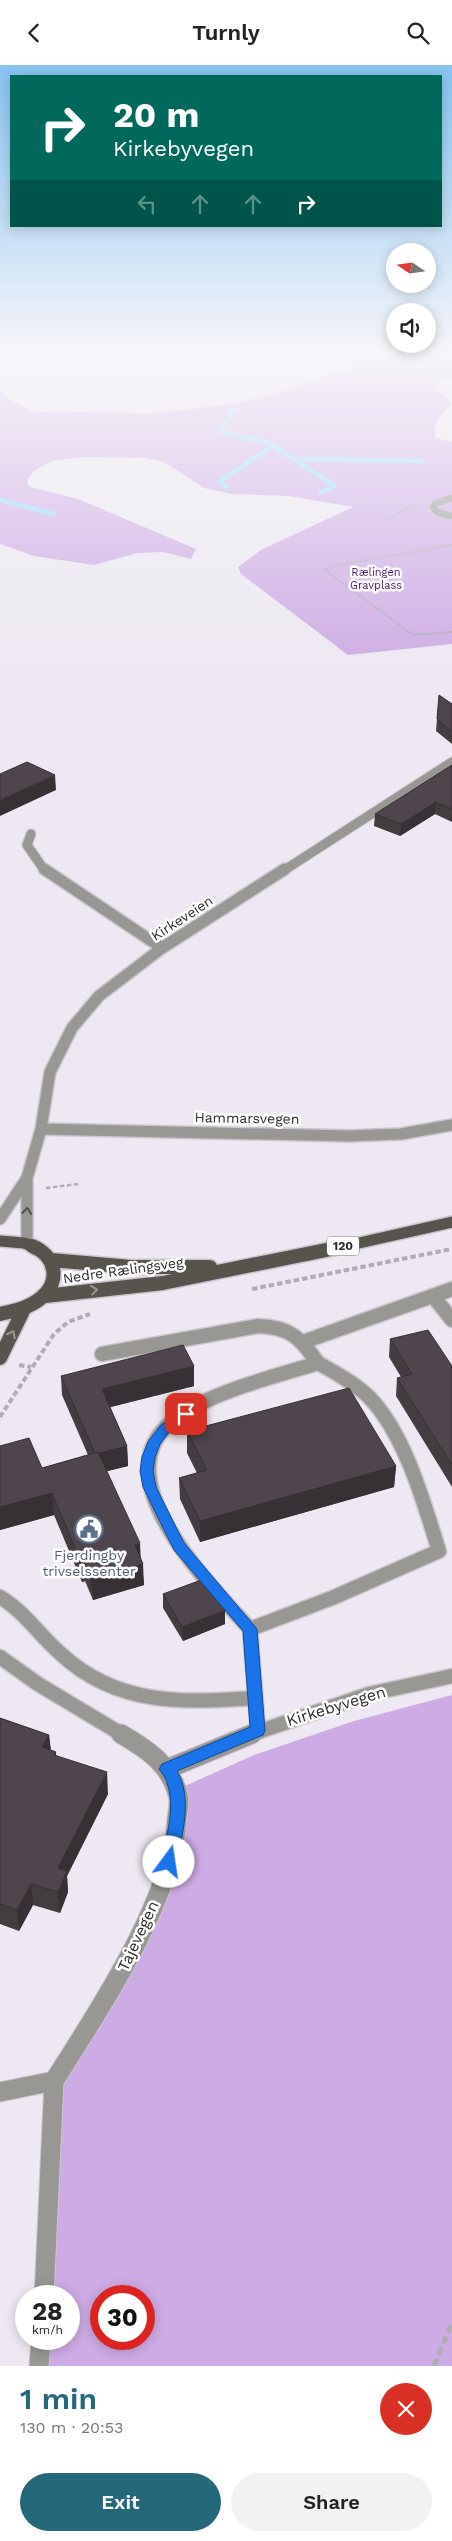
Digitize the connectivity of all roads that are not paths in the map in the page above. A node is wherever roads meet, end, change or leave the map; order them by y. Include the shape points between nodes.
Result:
1 (452, 498) edge
2 (452, 516) edge
3 (452, 762) edge
4 (31, 834) dead end
5 (162, 948) junction
6 (452, 1125) edge
7 (41, 1129) junction
8 (28, 1178) junction
9 (0, 1219) edge
10 (452, 1222) edge
11 (0, 1241) edge
12 (27, 1244) junction
13 (51, 1259) junction
14 (233, 1267) junction
15 (452, 1289) edge
16 (45, 1296) junction
17 (433, 1296) junction
18 (24, 1309) junction
19 (0, 1314) edge
20 (452, 1320) edge
21 (303, 1342) junction
22 (102, 1354) dead end
23 (0, 1358) edge
24 (318, 1363) junction
25 (445, 1550) edge
26 (0, 1597) edge
27 (250, 1629) junction
28 (0, 1657) edge
29 (452, 1676) edge
30 (255, 1698) junction
31 (258, 1731) junction
32 (167, 1769) junction
33 (54, 2081) junction
34 (0, 2092) edge
35 (45, 2285) edge
36 (40, 2350) edge
37 (39, 2366) edge

1 - 2 street via 434,505 437,512
3 - 5 street, Kirkeveien
4 - 5 street via 28,845 45,871
5 - 7 street, Kirkeveien via 99,996 72,1028 50,1072
6 - 7 street, Hammarsvegen via 401,1134 349,1135
7 - 8 street, Kirkeveien
8 - 9 street, Kirkeveien
12 -> 8 street, Kirkeveien
10 - 14 main road, Nedre Rælingsveg / 120
11 - 12 main road, 120
12 - 13 main road, 120
13 - 14 main road, Nedre Rælingsveg / 120 via 131,1267
13 - 16 main road via 55,1278
16 -> 14 main road, Nedre Rælingsveg / 120 via 162,1283
15 - 17 street
16 - 18 main road, 120
17 - 20 street
17 - 21 street
18 - 19 main road, 120
23 -> 18 main road
21 - 22 street via 297,1334 285,1328 258,1326
21 - 24 street
24 - 25 street via 353,1383 381,1411
24 - 27 street via 226,1393 186,1414 165,1428 148,1457 150,1487 179,1546
25 - 27 street
26 - 30 street via 79,1670 101,1682 146,1697 174,1701
27 - 30 street
28 - 32 street via 49,1691 127,1737
29 - 31 street, Kirkebyvegen via 369,1694
30 - 31 street
31 - 32 street, Kirkebyvegen
32 - 33 street, Tajevegen via 175,1782 177,1821 173,1849 160,1888 131,1955 98,2014
33 - 34 street
33 - 35 street
36 - 37 street

